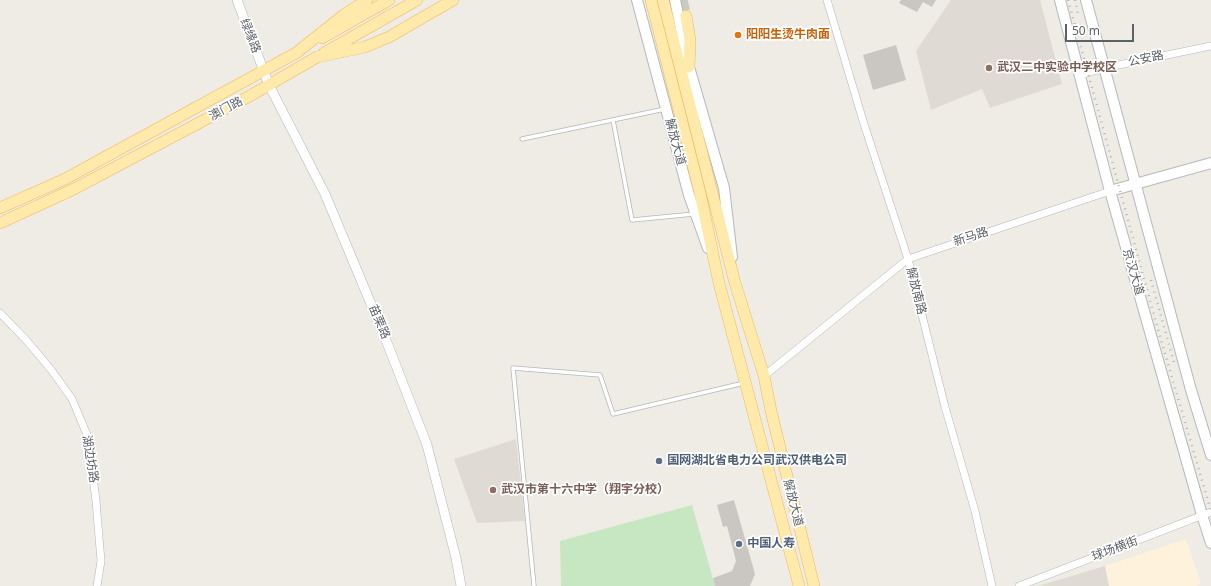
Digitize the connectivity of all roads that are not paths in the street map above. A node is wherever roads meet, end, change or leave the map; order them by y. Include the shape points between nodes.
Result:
1 (237, 0) edge
2 (367, 0) edge
3 (390, 0) edge
4 (417, 0) edge
5 (453, 0) edge
6 (637, 0) edge
7 (651, 0) edge
8 (663, 0) edge
9 (675, 0) edge
10 (827, 0) edge
11 (1060, 0) edge
12 (1086, 0) edge
13 (686, 16) tunnel mouth
14 (1211, 46) edge
15 (296, 52) junction
16 (317, 57) junction
17 (690, 67) junction
18 (1104, 68) junction
19 (263, 71) junction
20 (1081, 75) junction
21 (269, 85) junction
22 (666, 109) junction
23 (613, 120) junction
24 (522, 139) dead end
25 (1211, 163) edge
26 (1135, 184) junction
27 (1110, 191) junction
28 (0, 208) edge
29 (696, 214) junction
30 (0, 223) edge
31 (908, 259) junction
32 (719, 282) junction
33 (735, 283) junction
34 (0, 313) edge
35 (764, 376) junction
36 (746, 383) junction
37 (1211, 456) edge
38 (1206, 514) edge
39 (1211, 543) edge
40 (792, 561) junction
41 (808, 561) junction
42 (97, 586) edge
43 (461, 586) edge
44 (534, 586) edge
45 (796, 586) edge
46 (799, 586) edge
47 (814, 586) edge
48 (818, 586) edge
49 (992, 586) edge
50 (1019, 586) edge

1 - 19 street, 绿缘路
2 - 15 main road, 澳门路
3 - 15 main road
4 - 16 main road
5 - 16 main road, 澳门路 via 365,48
6 - 22 main road, 解放大道
7 - 32 main road, 解放大道 via 700,193
8 - 33 main road, 解放大道
9 - 17 main road, 解放大道
10 - 31 street, 解放南路
11 - 20 main road, 京汉大道
12 - 18 main road, 京汉大道
13 - 17 main road via 690,40
14 - 18 street, 公安路
15 - 19 main road, 澳门路
16 - 21 main road, 澳门路
17 - 33 main road, 解放大道 via 724,188
18 - 20 street, 公安路
18 - 26 main road, 京汉大道
19 - 21 street, 苗栗路
19 - 28 main road, 澳门路 via 65,179
20 - 27 main road, 京汉大道
21 - 30 main road, 澳门路 via 74,189
21 - 43 street, 苗栗路 via 325,194 427,445
22 - 23 lane
22 - 29 main road, 解放大道
23 - 24 lane
23 - 29 lane via 632,220
25 - 26 main road, 新马路
26 - 27 main road, 新马路
26 - 37 main road, 京汉大道
27 - 31 street, 新马路
27 - 38 main road, 京汉大道
29 - 32 main road, 解放大道
31 - 35 street, 新马路
31 - 49 street, 解放南路 via 945,407 975,511
32 - 36 main road, 解放大道
33 - 35 main road, 解放大道
34 - 42 street, 湖边坊路 via 32,347 72,399 88,438 101,561
35 - 41 main road, 解放大道
36 - 40 main road, 解放大道
36 - 44 lane via 613,414 600,375 513,368
38 - 39 main road, 京汉大道
38 - 50 street, 球场横街
40 - 45 main road, 解放大道
40 - 46 main road, 解放大道
41 - 47 main road, 解放大道
41 - 48 main road, 解放大道

